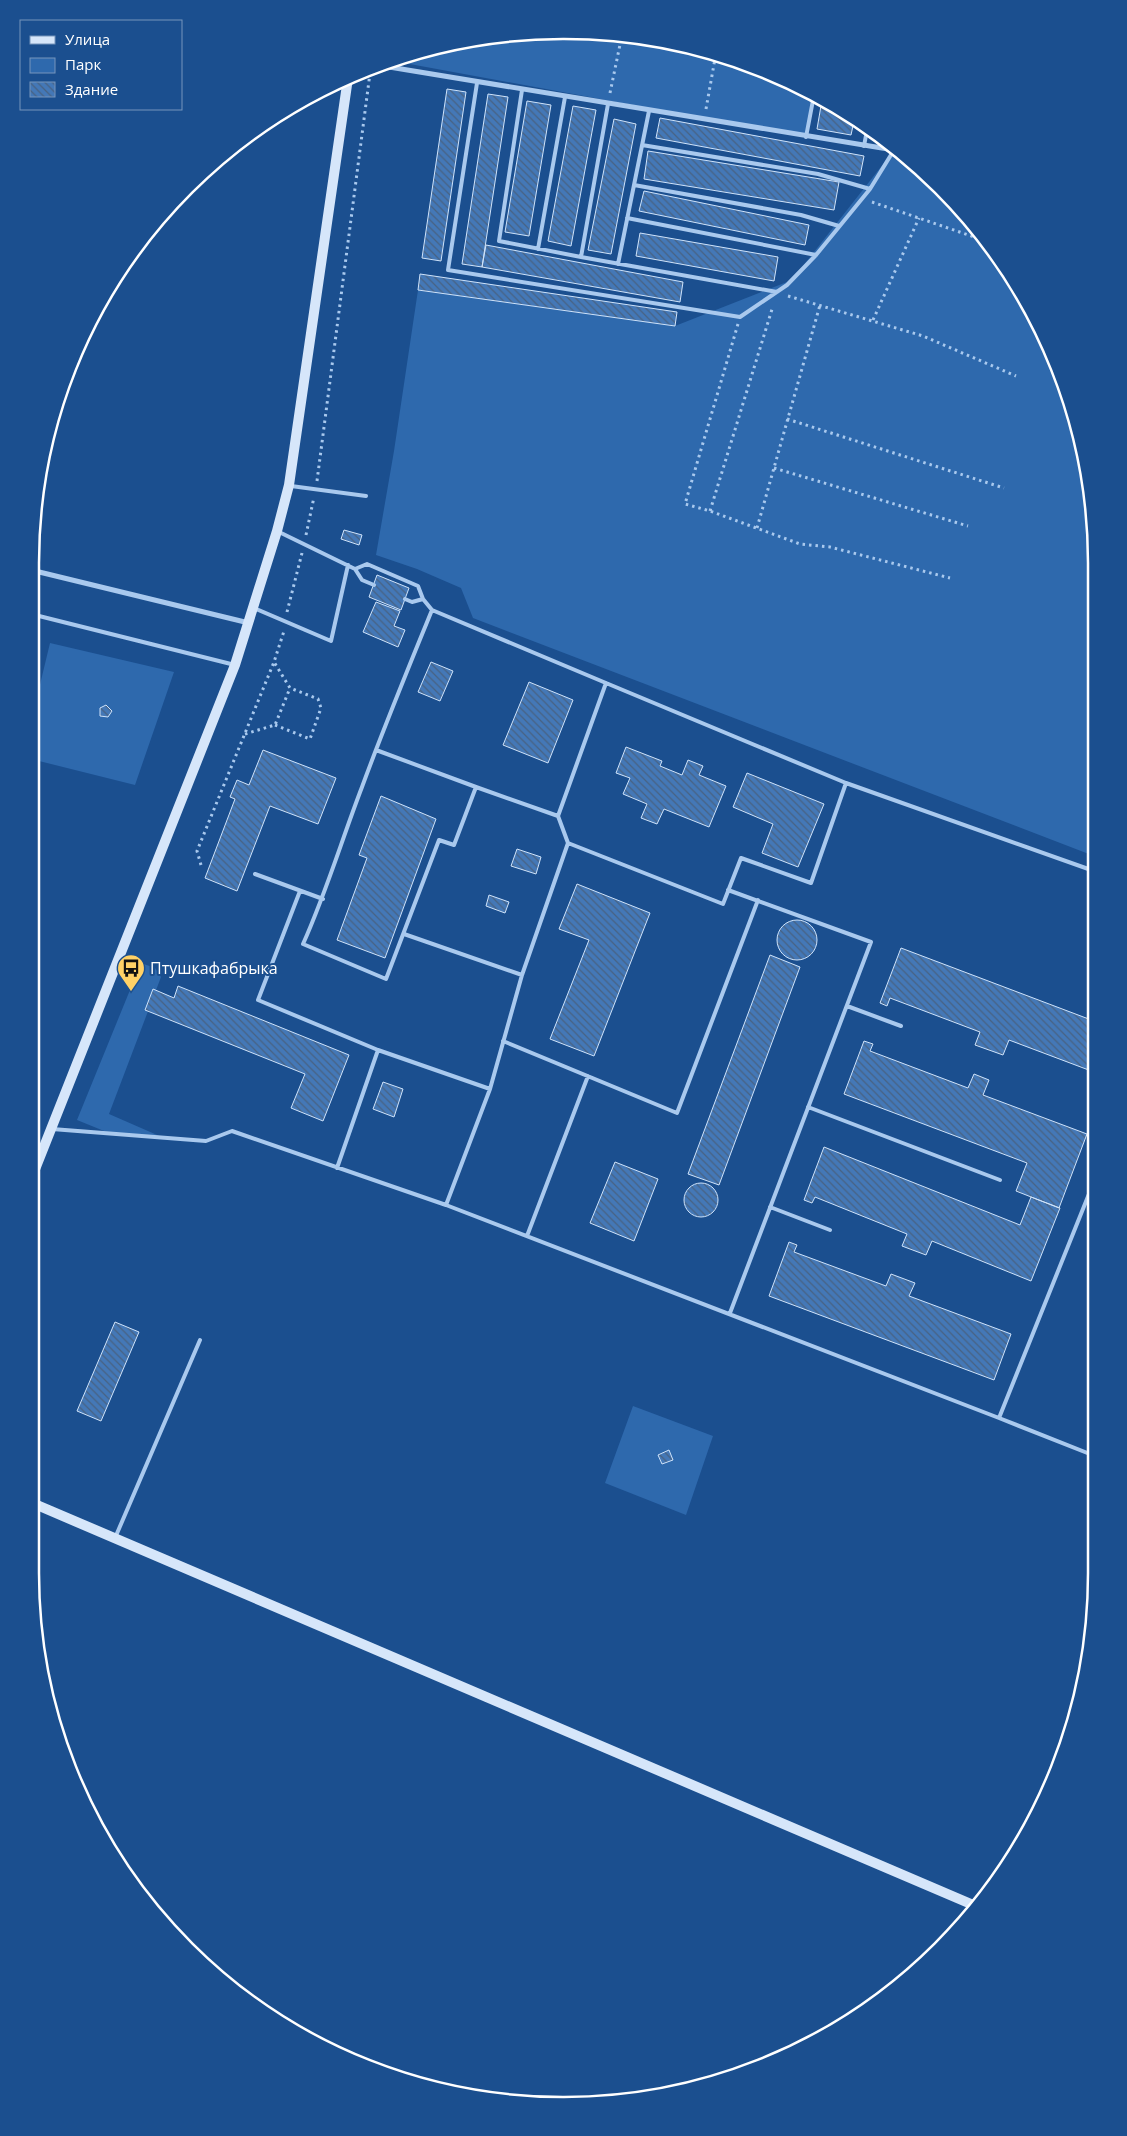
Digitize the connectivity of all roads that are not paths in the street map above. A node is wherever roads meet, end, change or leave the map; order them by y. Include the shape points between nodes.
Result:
1 (393, 68) edge
2 (477, 83) junction
3 (347, 86) edge
4 (522, 90) junction
5 (565, 97) junction
6 (813, 102) edge
7 (608, 104) junction
8 (649, 111) junction
9 (866, 135) edge
10 (806, 137) junction
11 (642, 145) junction
12 (864, 146) junction
13 (885, 149) edge
14 (892, 155) edge
15 (634, 185) junction
16 (870, 189) junction
17 (628, 218) junction
18 (839, 226) junction
19 (538, 248) junction
20 (816, 256) junction
21 (581, 258) junction
22 (618, 264) junction
23 (777, 292) junction
24 (289, 485) junction
25 (366, 496) dead end
26 (277, 531) junction
27 (348, 565) junction
28 (355, 569) junction
29 (39, 572) edge
30 (374, 585) dead end
31 (405, 599) dead end
32 (423, 599) junction
33 (254, 608) junction
34 (432, 610) junction
35 (39, 616) edge
36 (249, 623) junction
37 (235, 665) junction
38 (606, 683) junction
39 (376, 750) junction
40 (846, 783) junction
41 (476, 787) junction
42 (558, 816) junction
43 (568, 843) junction
44 (1088, 869) edge
45 (255, 874) dead end
46 (728, 890) junction
47 (300, 891) junction
48 (323, 899) junction
49 (758, 900) junction
50 (404, 934) junction
51 (522, 975) junction
52 (847, 1006) junction
53 (902, 1026) dead end
54 (503, 1041) junction
55 (378, 1050) junction
56 (588, 1076) junction
57 (490, 1089) junction
58 (808, 1107) junction
59 (50, 1129) junction
60 (39, 1158) edge
61 (337, 1168) junction
62 (1000, 1180) dead end
63 (1088, 1194) edge
64 (446, 1204) junction
65 (770, 1207) junction
66 (830, 1230) dead end
67 (527, 1236) junction
68 (730, 1313) junction
69 (200, 1340) dead end
70 (998, 1418) junction
71 (1088, 1453) edge
72 (39, 1506) edge
73 (115, 1538) junction
74 (970, 1904) edge

1 - 2 street
2 - 4 street
2 - 23 lane via 448,270 740,317
3 - 24 main road
4 - 5 street
4 - 19 lane via 499,241
5 - 7 street
5 - 19 lane
6 - 10 lane
7 - 8 street
7 - 21 lane
8 - 10 street
8 - 11 lane
9 - 12 lane
10 - 12 street
11 - 15 lane
11 - 16 lane via 818,174
12 - 13 street
14 - 16 lane
15 - 17 lane
15 - 18 lane via 800,215
16 - 18 lane
17 - 20 lane
17 - 22 lane
18 - 20 lane
19 - 21 lane
20 - 23 lane
21 - 22 lane
22 - 23 lane
24 - 25 lane
24 - 26 main road
26 - 27 lane
26 - 33 main road
27 - 28 lane
27 - 33 lane via 331,641
28 - 30 lane via 362,580
28 - 32 lane via 367,564 376,567 418,586
29 - 36 street
31 - 32 lane via 412,602
32 - 34 lane
33 - 36 main road
34 - 38 lane
34 - 39 lane
35 - 37 lane
36 - 37 main road
37 - 59 main road
38 - 40 lane
38 - 42 lane
39 - 41 lane
39 - 48 lane
40 - 44 lane
40 - 46 lane via 811,883 741,858
41 - 42 lane
41 - 50 lane via 454,845 439,840
42 - 43 lane
43 - 46 lane via 723,904
43 - 51 lane
45 - 47 lane
46 - 49 lane
47 - 48 lane
47 - 55 lane via 258,1000
48 - 50 lane via 303,944 386,979
49 - 52 lane via 871,942
49 - 56 lane via 677,1113
50 - 51 lane
51 - 54 lane
52 - 53 lane
52 - 58 lane
54 - 56 lane
54 - 57 lane
55 - 57 lane
55 - 61 lane
56 - 67 lane
57 - 64 lane
58 - 62 lane
58 - 65 lane
59 - 60 main road
59 - 61 lane via 206,1141 232,1131
61 - 64 lane
63 - 70 lane
64 - 67 lane
65 - 66 lane
65 - 68 lane
67 - 68 lane
68 - 70 lane
69 - 73 lane
70 - 71 lane
72 - 73 main road
73 - 74 main road

